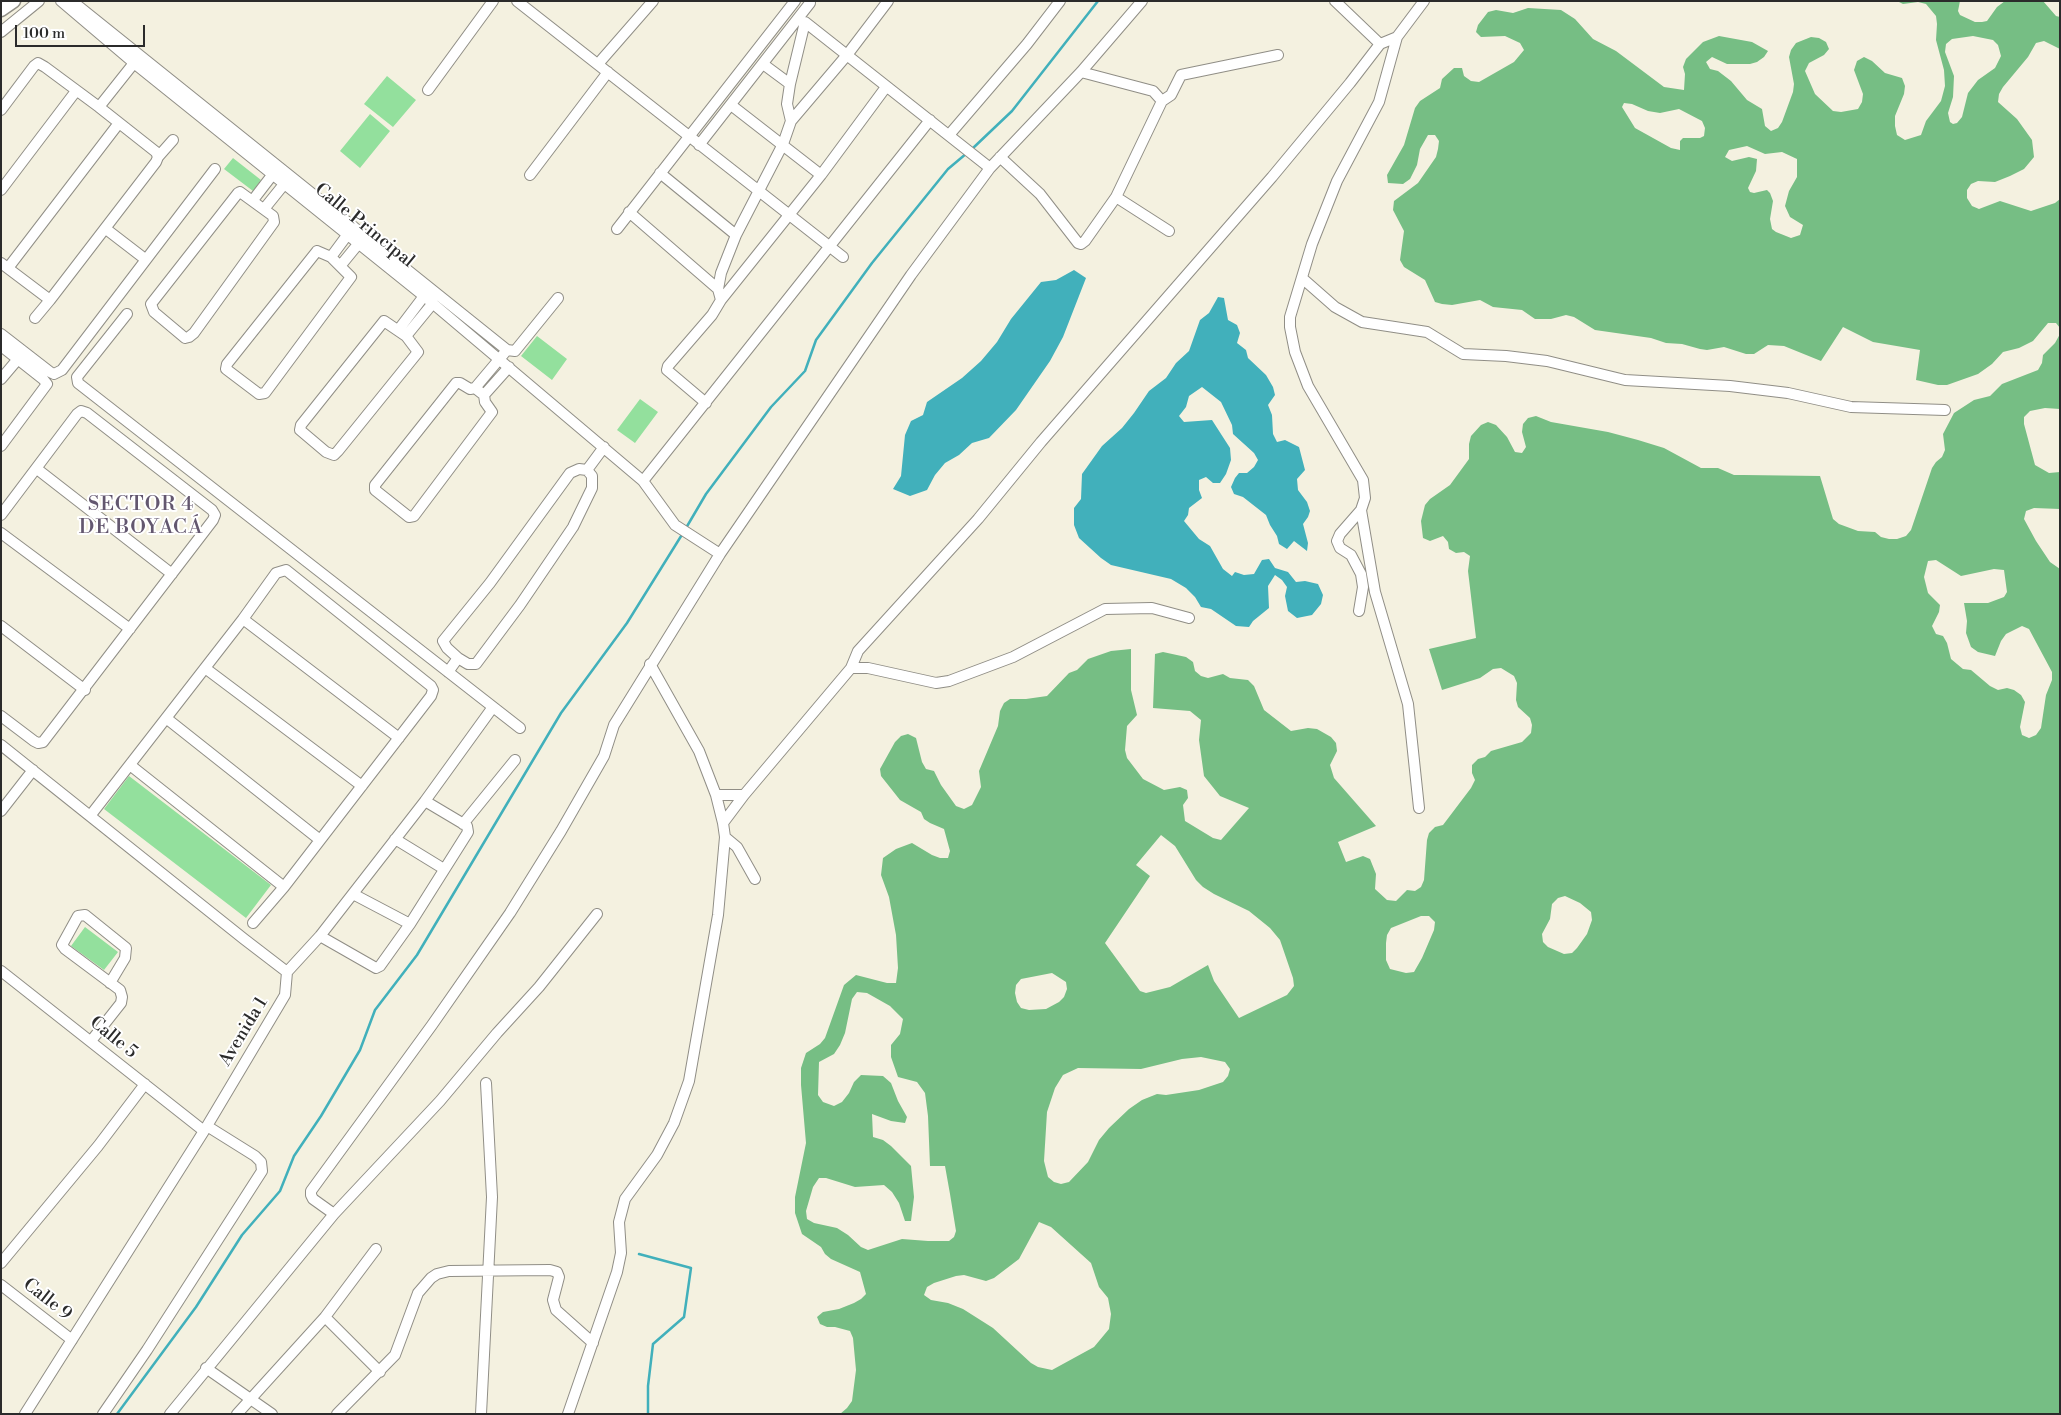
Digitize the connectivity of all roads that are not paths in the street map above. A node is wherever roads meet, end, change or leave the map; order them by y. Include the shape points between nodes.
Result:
1 (14, 1) edge
2 (39, 1) edge
3 (61, 1) edge
4 (72, 1) edge
5 (492, 1) edge
6 (517, 1) edge
7 (653, 1) edge
8 (795, 1) edge
9 (888, 1) edge
10 (1060, 1) edge
11 (1142, 1) edge
12 (1334, 1) edge
13 (1424, 1) edge
14 (811, 2) edge
15 (1, 10) edge
16 (805, 22) junction
17 (1, 32) edge
18 (1397, 37) junction
19 (1380, 44) junction
20 (847, 55) junction
21 (1278, 55) dead end
22 (134, 64) junction
23 (598, 64) junction
24 (763, 64) junction
25 (608, 72) junction
26 (1081, 72) junction
27 (790, 84) junction
28 (886, 87) junction
29 (428, 90) dead end
30 (76, 91) junction
31 (1162, 101) junction
32 (731, 105) junction
33 (99, 107) junction
34 (1, 110) edge
35 (930, 120) junction
36 (791, 121) junction
37 (119, 123) junction
38 (688, 136) junction
39 (951, 138) junction
40 (173, 140) dead end
41 (783, 144) junction
42 (699, 145) junction
43 (158, 156) junction
44 (1000, 156) junction
45 (987, 166) junction
46 (215, 169) dead end
47 (660, 173) junction
48 (273, 174) junction
49 (530, 175) dead end
50 (821, 175) junction
51 (285, 183) junction
52 (1, 190) edge
53 (760, 192) junction
54 (1116, 197) junction
55 (252, 200) junction
56 (264, 209) junction
57 (629, 212) junction
58 (789, 215) junction
59 (106, 229) junction
60 (616, 229) dead end
61 (1169, 231) dead end
62 (348, 234) junction
63 (736, 235) junction
64 (359, 243) junction
65 (828, 246) junction
66 (332, 257) junction
67 (843, 257) dead end
68 (145, 259) junction
69 (4, 265) edge
70 (341, 265) junction
71 (1302, 278) junction
72 (718, 289) junction
73 (424, 296) junction
74 (558, 298) dead end
75 (50, 300) junction
76 (721, 300) junction
77 (433, 303) junction
78 (127, 314) dead end
79 (35, 318) dead end
80 (403, 332) junction
81 (1, 334) edge
82 (1, 346) edge
83 (507, 350) junction
84 (499, 358) junction
85 (18, 359) junction
86 (509, 367) junction
87 (1, 380) edge
88 (475, 388) junction
89 (484, 395) junction
90 (706, 403) junction
91 (1944, 410) dead end
92 (1, 446) edge
93 (604, 448) junction
94 (37, 468) junction
95 (587, 470) junction
96 (643, 481) junction
97 (1361, 510) junction
98 (1, 515) edge
99 (1, 533) edge
100 (720, 554) junction
101 (172, 574) junction
102 (1359, 611) dead end
103 (1189, 618) dead end
104 (244, 619) junction
105 (1, 626) edge
106 (130, 629) junction
107 (458, 658) junction
108 (650, 664) junction
109 (205, 668) junction
110 (851, 668) junction
111 (448, 672) junction
112 (85, 690) junction
113 (492, 707) junction
114 (1, 716) edge
115 (166, 718) junction
116 (520, 728) dead end
117 (399, 738) junction
118 (1, 745) edge
119 (515, 760) dead end
120 (130, 765) junction
121 (33, 770) junction
122 (362, 786) junction
123 (716, 795) junction
124 (744, 796) junction
125 (425, 801) junction
126 (1419, 808) dead end
127 (1, 811) edge
128 (90, 816) junction
129 (723, 823) junction
130 (463, 824) junction
131 (725, 837) junction
132 (320, 840) junction
133 (395, 840) junction
134 (444, 869) junction
135 (755, 879) dead end
136 (284, 887) junction
137 (352, 894) junction
138 (597, 914) dead end
139 (253, 923) dead end
140 (410, 924) junction
141 (320, 936) junction
142 (1, 971) edge
143 (287, 972) junction
144 (110, 982) junction
145 (91, 1041) junction
146 (486, 1083) dead end
147 (144, 1084) junction
148 (206, 1129) junction
149 (334, 1214) junction
150 (376, 1249) dead end
151 (1, 1263) edge
152 (488, 1271) junction
153 (1, 1285) edge
154 (325, 1317) junction
155 (72, 1340) junction
156 (593, 1343) junction
157 (206, 1368) junction
158 (380, 1372) junction
159 (249, 1399) junction
160 (24, 1414) edge
161 (103, 1414) edge
162 (170, 1414) edge
163 (237, 1414) edge
164 (272, 1414) edge
165 (338, 1414) edge
166 (481, 1414) edge
167 (568, 1414) edge

1 - 15 street
2 - 17 street
3 - 22 street, Calle Principal
4 - 83 street
5 - 29 street
6 - 23 street
7 - 23 street
8 - 38 street
9 - 20 street
10 - 39 street
11 - 26 street
12 - 19 street
13 - 18 street
14 - 16 street
14 - 24 street
16 - 20 street
16 - 27 street
18 - 19 street
18 - 71 street via 1379,102 1337,181
19 - 110 street via 1272,177 978,519 858,651
20 - 28 street
20 - 36 street
21 - 31 street via 1180,75 1171,95
22 - 33 street
22 - 48 street, Calle Principal
23 - 25 street
24 - 27 street
24 - 32 street
25 - 38 street
25 - 49 street
26 - 31 street via 1153,91
26 - 44 street
27 - 36 street via 787,104
28 - 35 street
28 - 50 street
30 - 33 street
30 - 34 street via 38,64
30 - 52 street
31 - 54 street
32 - 41 street
32 - 42 street
33 - 37 street
35 - 39 street
35 - 65 street
36 - 41 street
37 - 43 street
37 - 69 street
38 - 42 street
38 - 47 street
39 - 45 street
40 - 43 street
41 - 50 street
41 - 53 street
42 - 53 street
43 - 59 street
44 - 45 street
44 - 54 street via 1040,194 1078,243 1081,244
45 - 100 street
46 - 68 street
47 - 57 street
47 - 63 street
48 - 51 street, Calle Principal
48 - 55 street
50 - 58 street
51 - 56 street
51 - 62 street, Calle Principal
53 - 58 street
53 - 63 street
54 - 61 street
55 - 56 street
55 - 56 street via 238,193 152,304 154,312 185,338 194,333 274,222 273,216
57 - 60 street
57 - 72 street
58 - 65 street
58 - 76 street
59 - 68 street
59 - 75 street
62 - 64 street, Calle Principal
62 - 66 street
63 - 72 street via 720,273
64 - 70 street
64 - 73 street, Calle Principal
65 - 67 street
65 - 90 street
66 - 70 street
66 - 70 street via 317,251 314,253 226,369 259,394 265,393 350,277
68 - 81 street via 69,363 58,373 50,372
69 - 75 street
71 - 91 street via 1335,307 1362,322 1427,332 1463,354 1547,361 1625,380 1730,386 1788,393 1851,406
71 - 97 street via 1290,317 1295,352 1308,386 1363,480 1365,498
72 - 76 street
73 - 77 street, Calle Principal
73 - 80 street
74 - 83 street via 515,351
75 - 79 street
76 - 90 street via 667,370
77 - 80 street
77 - 84 street, Calle Principal
78 - 111 street via 77,377 78,383
80 - 80 street via 384,321 301,425 300,430 326,452 334,454 338,450 418,352
82 - 85 street
83 - 84 street
84 - 86 street, Calle Principal
84 - 88 street
85 - 87 street
85 - 92 street via 47,384
86 - 89 street
86 - 93 street, Calle Principal
88 - 89 street
88 - 89 street via 456,383 376,485 375,490 409,517 414,516 492,412
90 - 96 street
93 - 95 street
93 - 96 street, Calle Principal
94 - 98 street
94 - 101 street
94 - 101 street via 81,411 212,510 213,520
95 - 107 street via 592,476 592,488 573,527 541,574 476,664 468,664
95 - 107 street via 570,473 443,641
96 - 100 street, Calle Principal via 675,525
97 - 102 street via 1337,542 1351,555 1361,574 1363,587
97 - 126 street via 1375,592 1408,704
99 - 106 street
100 - 108 street
101 - 106 street
103 - 110 street via 1152,608 1105,609 1012,657 936,683 868,668
104 - 109 street
104 - 117 street
104 - 117 street via 276,573 286,570 431,686 431,696
105 - 112 street
106 - 112 street
107 - 111 street
108 - 123 street via 699,751
108 - 149 street via 614,725 604,756 510,913 311,1192 314,1199
109 - 115 street
109 - 122 street
110 - 124 street
111 - 113 street
112 - 114 street via 38,744
113 - 116 street
113 - 125 street
115 - 120 street
115 - 132 street
117 - 122 street
118 - 121 street
119 - 130 street
120 - 128 street
120 - 136 street
121 - 127 street
121 - 128 street
122 - 132 street
123 - 124 street
123 - 129 street
124 - 129 street
125 - 130 street
125 - 133 street
128 - 143 street
129 - 131 street
130 - 134 street via 468,832
131 - 135 street via 737,848
131 - 156 street via 718,915 689,1081 674,1123 657,1155 625,1199 619,1222 621,1253 617,1272
132 - 136 street
133 - 134 street
133 - 137 street
134 - 140 street
136 - 139 street
137 - 140 street
137 - 141 street
138 - 149 street via 440,1101
140 - 141 street via 376,968
141 - 143 street
142 - 145 street, Calle 5
143 - 148 street, Avenida 1 via 285,995
144 - 144 street via 62,945 78,916 86,915 126,948 125,958
144 - 145 street via 120,990 121,1003
145 - 147 street, Calle 5
146 - 152 street via 492,1197
147 - 148 street, Calle 5
147 - 151 street via 98,1146
148 - 155 street, Avenida 1
148 - 161 street, Calle 5 via 255,1156 262,1171
149 - 157 street
150 - 154 street
152 - 156 street via 557,1272 560,1277 553,1300 556,1310
152 - 158 street via 449,1271 431,1278 418,1293 395,1355
152 - 166 street
153 - 155 street, Calle 9
154 - 158 street
154 - 159 street
155 - 160 street, Avenida 1
156 - 167 street
157 - 159 street
157 - 162 street
158 - 165 street
159 - 163 street
159 - 164 street

